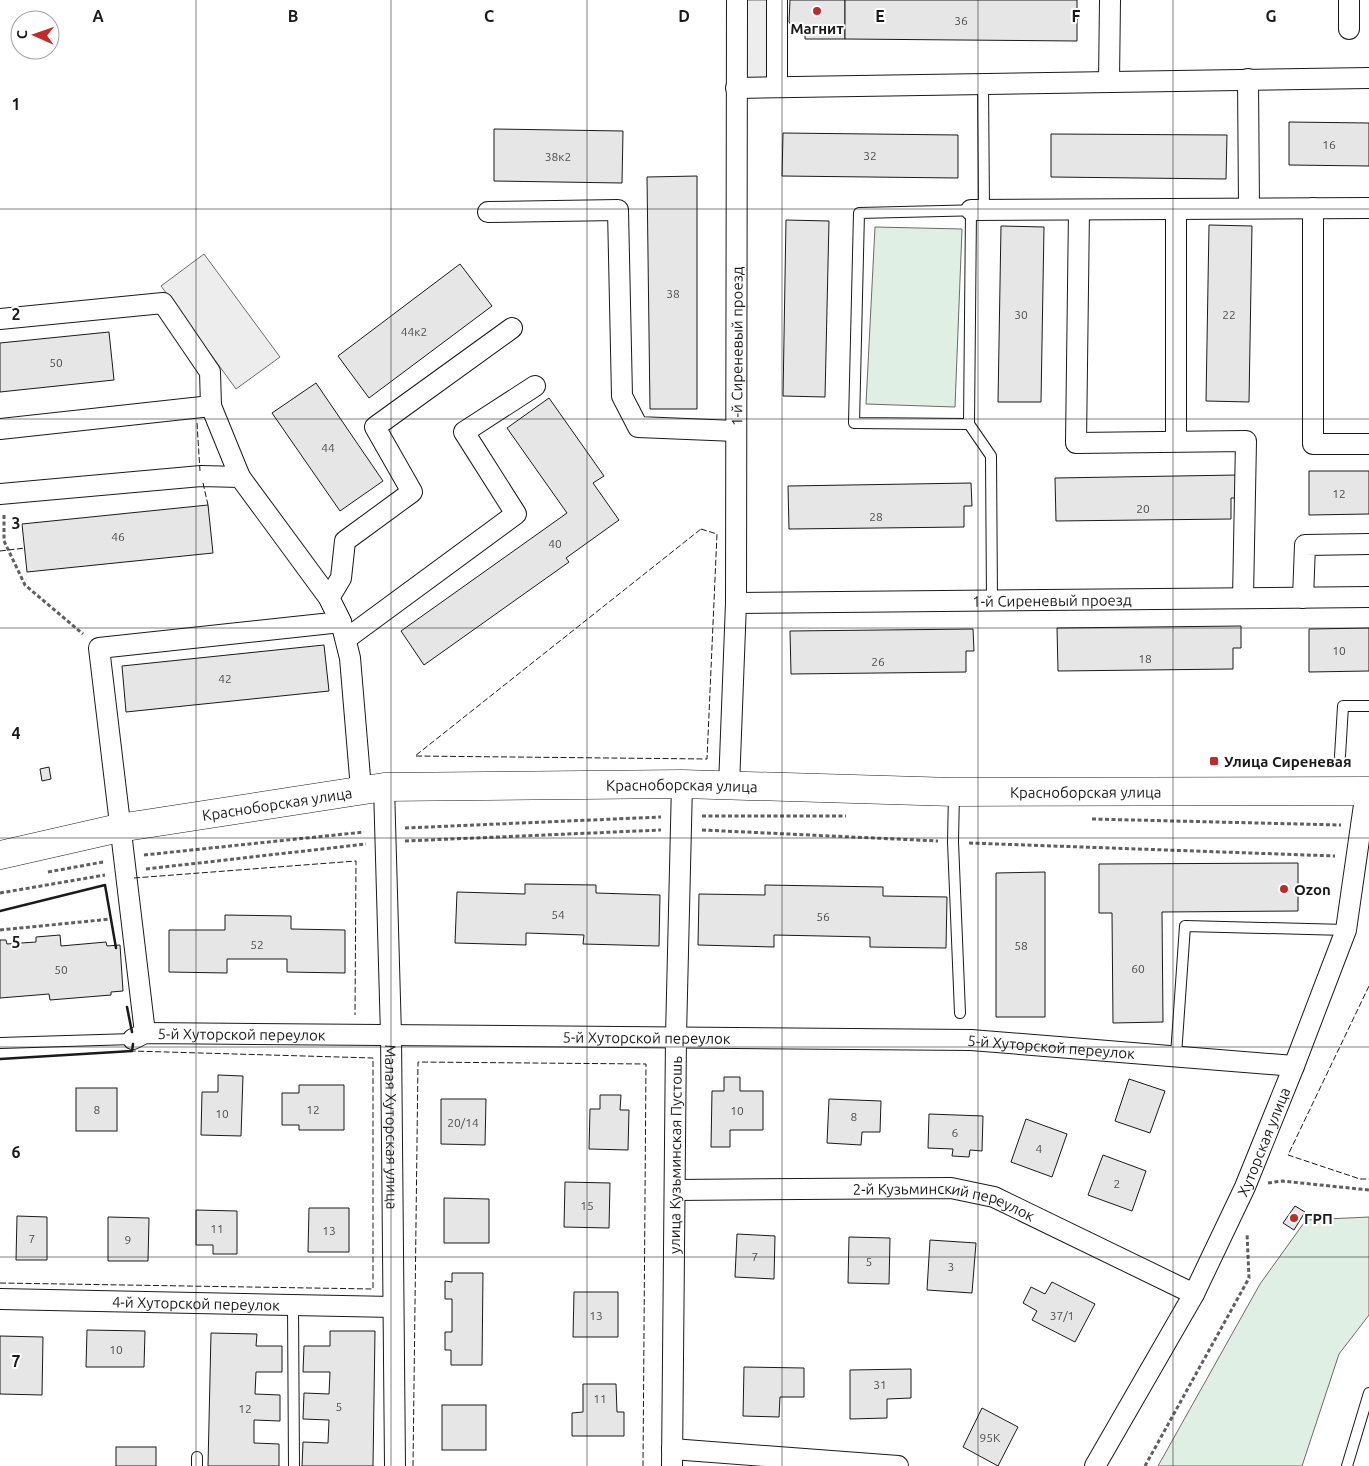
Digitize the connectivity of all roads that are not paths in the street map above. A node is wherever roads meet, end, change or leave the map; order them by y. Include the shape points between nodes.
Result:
1 (737, 0) edge
2 (777, 0) edge
3 (1110, 0) edge
4 (1349, 0) edge
5 (1349, 29) dead end
6 (1369, 78) edge
7 (1248, 79) junction
8 (1109, 81) junction
9 (983, 83) junction
10 (778, 87) junction
11 (736, 88) junction
12 (1249, 208) junction
13 (1313, 208) junction
14 (1369, 208) edge
15 (1176, 209) junction
16 (971, 210) junction
17 (1080, 210) junction
18 (488, 212) dead end
19 (0, 319) edge
20 (512, 328) dead end
21 (535, 386) dead end
22 (211, 406) junction
23 (968, 424) junction
24 (0, 429) edge
25 (736, 431) junction
26 (1176, 441) junction
27 (1369, 444) edge
28 (240, 477) junction
29 (2, 504) edge
30 (1369, 544) edge
31 (1369, 597) edge
32 (329, 598) junction
33 (1243, 598) junction
34 (1303, 598) junction
35 (992, 600) junction
36 (736, 603) junction
37 (343, 631) junction
38 (1369, 706) edge
39 (1340, 756) dead end
40 (682, 784) junction
41 (729, 786) junction
42 (372, 788) junction
43 (1368, 791) edge
44 (954, 792) junction
45 (119, 828) junction
46 (0, 855) edge
47 (1346, 930) junction
48 (960, 1013) dead end
49 (390, 1035) junction
50 (139, 1036) junction
51 (676, 1036) junction
52 (0, 1043) edge
53 (1176, 1055) junction
54 (1294, 1066) junction
55 (675, 1190) junction
56 (1194, 1294) junction
57 (0, 1299) edge
58 (293, 1304) junction
59 (392, 1307) junction
60 (1369, 1393) edge
61 (672, 1458) edge
62 (294, 1466) edge
63 (395, 1466) edge
64 (898, 1466) edge
65 (1095, 1466) edge
66 (1347, 1466) edge

1 - 11 street, 1-й Сиреневый проезд
2 - 10 street
3 - 8 street
4 - 5 street
6 - 7 street
7 - 8 street
7 - 12 street
8 - 9 street
9 - 10 street
9 - 16 lane via 984,210
10 - 11 street
11 - 25 street, 1-й Сиреневый проезд
12 - 13 street
12 - 15 street
13 - 14 street
13 - 27 street via 1313,444
15 - 17 street
15 - 26 street
16 - 17 street
16 - 23 lane
16 - 23 lane via 859,213 854,423
17 - 26 street via 1076,443
18 - 25 street via 618,210 622,396 638,428
19 - 22 street via 163,303 210,372
20 - 32 street via 375,427 412,492 345,541 341,578
21 - 37 street via 464,432 516,514
22 - 24 street
22 - 28 street, Малая Хуторская улица
23 - 35 lane via 991,456
25 - 36 street, 1-й Сиреневый проезд
26 - 33 street via 1246,441
28 - 29 street via 201,476
28 - 32 street, Малая Хуторская улица
30 - 34 street via 1305,545
31 - 34 street, 1-й Сиреневый проезд
32 - 37 street, Малая Хуторская улица
33 - 34 street, 1-й Сиреневый проезд
33 - 35 street, 1-й Сиреневый проезд
35 - 36 street, 1-й Сиреневый проезд
36 - 41 street, 1-й Сиреневый проезд
37 - 42 street, Малая Хуторская улица
37 - 45 street via 99,648
38 - 39 lane via 1344,706
40 - 41 street, Красноборская улица
40 - 42 street, Красноборская улица
40 - 51 street, улица Кузьминская Пустошь
41 - 44 street, Красноборская улица
42 - 45 street, Красноборская улица
42 - 49 street, Малая Хуторская улица
43 - 44 street, Красноборская улица
43 - 47 street, Хуторская улица
44 - 48 lane
45 - 46 street, Красноборская улица
45 - 50 street
47 - 53 lane via 1185,926
47 - 54 street, Хуторская улица
49 - 50 street, 5-й Хуторской переулок
49 - 51 street, 5-й Хуторской переулок
49 - 59 street, Малая Хуторская улица
50 - 52 lane, 5-й Хуторской переулок
51 - 53 street, 5-й Хуторской переулок via 971,1040
51 - 55 street, улица Кузьминская Пустошь
53 - 54 street, 5-й Хуторской переулок
54 - 56 street, Хуторская улица via 1245,1187
55 - 56 street, 2-й Кузьминский переулок via 951,1188 994,1197
55 - 61 street, улица Кузьминская Пустошь
56 - 65 street, Хуторская улица
57 - 58 street, 4-й Хуторской переулок
58 - 59 street, 4-й Хуторской переулок
58 - 62 lane
59 - 63 street, Малая Хуторская улица
60 - 66 lane
61 - 64 street

